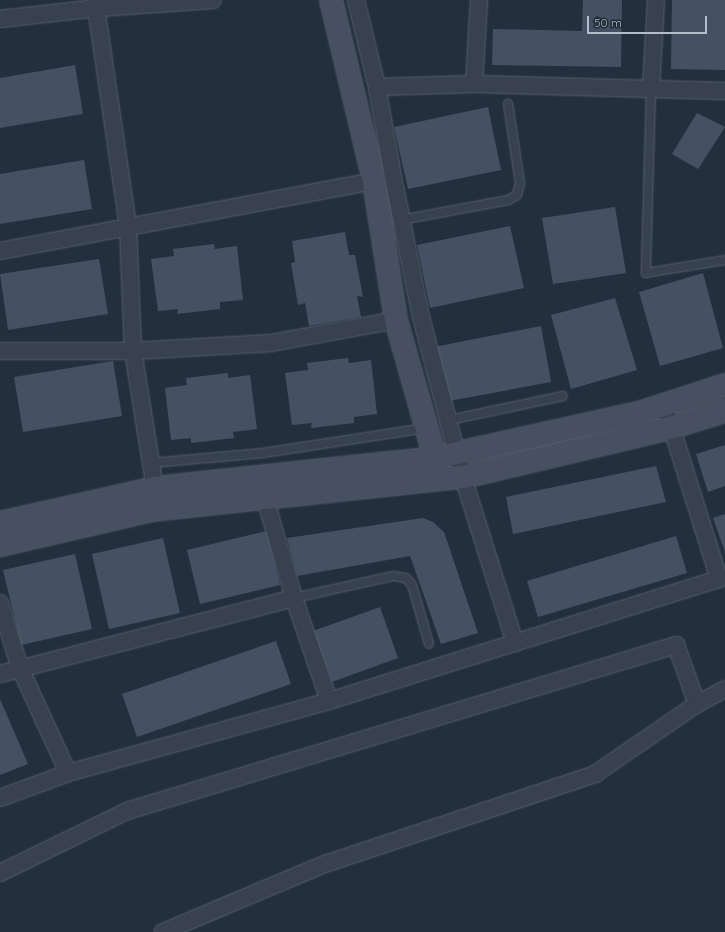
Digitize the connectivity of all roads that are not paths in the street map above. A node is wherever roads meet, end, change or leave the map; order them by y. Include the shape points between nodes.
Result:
1 (213, 0) edge
2 (331, 0) edge
3 (356, 0) edge
4 (479, 0) edge
5 (656, 0) edge
6 (96, 4) edge
7 (0, 19) edge
8 (474, 84) junction
9 (377, 87) junction
10 (651, 89) junction
11 (725, 90) edge
12 (508, 104) dead end
13 (374, 181) junction
14 (401, 220) junction
15 (128, 226) junction
16 (0, 251) edge
17 (725, 260) edge
18 (396, 320) junction
19 (0, 351) edge
20 (133, 351) junction
21 (725, 385) edge
22 (563, 396) dead end
23 (664, 404) junction
24 (725, 411) edge
25 (448, 420) junction
26 (426, 428) junction
27 (670, 428) junction
28 (458, 453) junction
29 (435, 458) junction
30 (151, 463) junction
31 (463, 477) junction
32 (437, 480) junction
33 (155, 488) junction
34 (265, 498) junction
35 (0, 523) edge
36 (0, 545) edge
37 (722, 578) edge
38 (294, 598) junction
39 (0, 603) edge
40 (515, 643) junction
41 (429, 644) dead end
42 (20, 668) junction
43 (0, 674) edge
44 (725, 689) edge
45 (328, 701) junction
46 (697, 704) junction
47 (68, 774) junction
48 (0, 798) edge
49 (0, 873) edge
50 (163, 932) edge

1 - 6 street
2 - 13 street
3 - 9 street
4 - 8 street
5 - 10 street
6 - 7 street
6 - 15 street
8 - 9 street
8 - 10 street
9 - 14 street
10 - 11 street
10 - 17 lane via 646,273
12 - 14 lane via 520,183 517,195 508,200
13 - 15 street
13 - 18 street
14 - 25 street via 421,317
15 - 16 street
15 - 20 street
18 - 20 street via 271,343
18 - 26 street
19 - 20 street
20 - 30 street
21 - 23 street
22 - 25 lane
23 - 27 street
23 - 28 street via 642,412
24 - 27 street
25 - 28 street
26 - 29 street
26 - 30 lane via 263,453
27 - 31 street
27 - 37 street
28 - 29 street
28 - 31 street
29 - 32 street
29 - 33 street
30 - 33 street
31 - 32 street
31 - 40 street
32 - 34 street
33 - 35 street
34 - 36 street via 152,510
34 - 38 street
37 - 40 street
38 - 41 lane via 393,576 406,578 412,585
38 - 42 street
38 - 45 street
39 - 42 street
40 - 45 street
42 - 43 street
42 - 47 street
44 - 46 street
45 - 47 street
46 - 49 street via 676,645 127,811
46 - 50 street via 595,774 325,864
47 - 48 street

